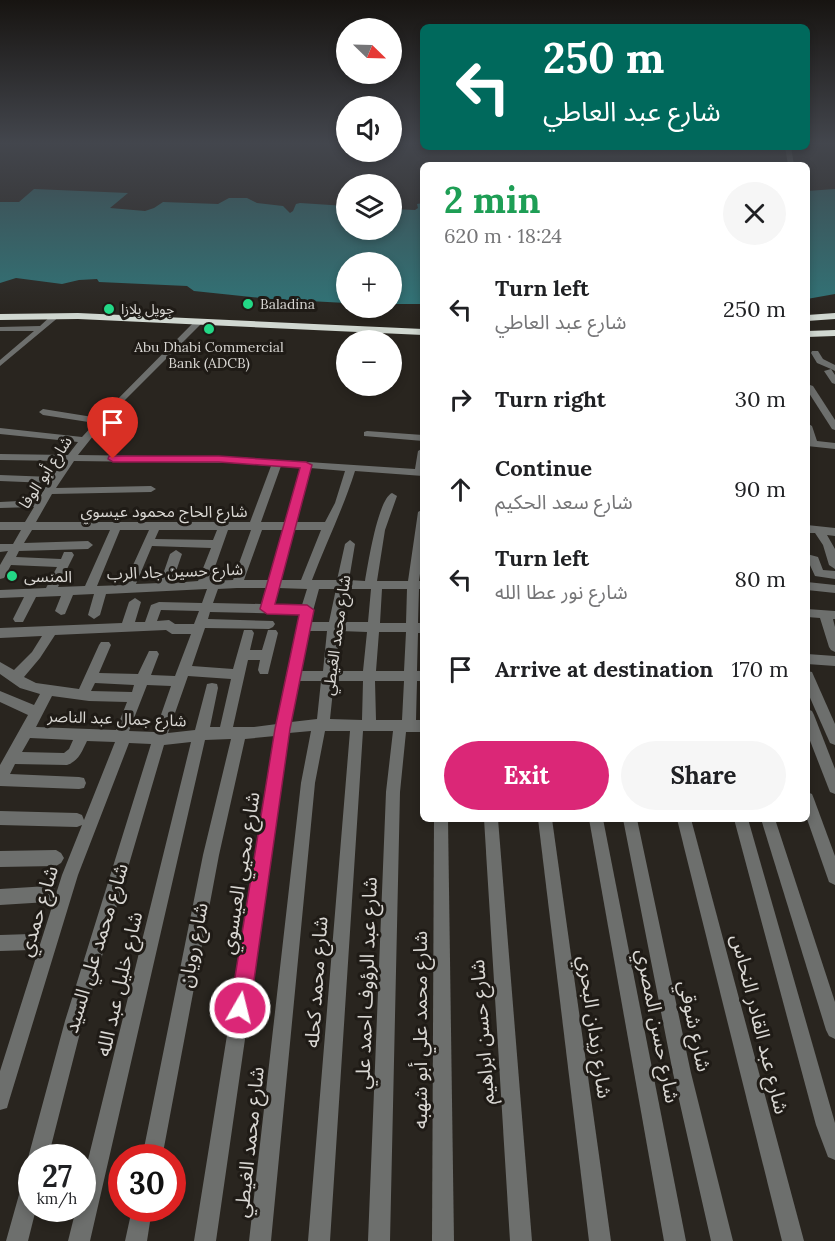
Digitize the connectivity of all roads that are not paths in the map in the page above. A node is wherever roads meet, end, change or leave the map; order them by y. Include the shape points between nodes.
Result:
1 (0, 313) edge
2 (56, 316) junction
3 (835, 316) edge
4 (0, 317) edge
5 (810, 318) edge
6 (202, 322) junction
7 (420, 327) edge
8 (810, 327) edge
9 (835, 327) edge
10 (42, 328) junction
11 (0, 329) edge
12 (359, 330) edge
13 (402, 332) edge
14 (420, 332) edge
15 (402, 333) edge
16 (835, 333) edge
17 (810, 334) edge
18 (420, 336) edge
19 (810, 343) edge
20 (835, 343) edge
21 (815, 353) dead end
22 (0, 364) edge
23 (832, 369) edge
24 (835, 381) edge
25 (810, 387) dead end
26 (43, 412) dead end
27 (102, 421) junction
28 (835, 428) edge
29 (0, 431) edge
30 (366, 434) dead end
31 (420, 438) edge
32 (84, 440) junction
33 (810, 443) edge
34 (834, 449) edge
35 (0, 457) edge
36 (70, 458) junction
37 (277, 463) junction
38 (306, 465) junction
39 (351, 468) junction
40 (420, 473) edge
41 (0, 478) edge
42 (55, 480) junction
43 (151, 489) dead end
44 (49, 491) junction
45 (392, 496) dead end
46 (42, 503) junction
47 (0, 505) edge
48 (117, 525) junction
49 (156, 525) junction
50 (0, 526) edge
51 (28, 526) junction
52 (224, 526) junction
53 (256, 526) junction
54 (288, 526) junction
55 (328, 526) junction
56 (812, 532) edge
57 (835, 532) edge
58 (148, 543) junction
59 (218, 544) junction
60 (350, 544) dead end
61 (88, 545) dead end
62 (16, 547) junction
63 (420, 547) edge
64 (0, 548) edge
65 (176, 554) dead end
66 (810, 559) edge
67 (8, 561) junction
68 (835, 565) edge
69 (835, 574) edge
70 (0, 575) edge
71 (237, 584) junction
72 (273, 584) junction
73 (310, 584) junction
74 (342, 585) junction
75 (374, 585) junction
76 (418, 585) edge
77 (208, 586) junction
78 (810, 586) edge
79 (164, 588) junction
80 (835, 589) edge
81 (128, 590) junction
82 (95, 591) junction
83 (50, 592) junction
84 (68, 592) junction
85 (32, 593) junction
86 (0, 594) edge
87 (135, 602) dead end
88 (207, 606) junction
89 (267, 609) junction
90 (61, 611) dead end
91 (810, 613) edge
92 (830, 614) edge
93 (94, 615) dead end
94 (305, 618) junction
95 (19, 619) dead end
96 (150, 626) junction
97 (199, 626) junction
98 (128, 627) junction
99 (334, 627) junction
100 (373, 627) junction
101 (417, 628) edge
102 (51, 632) junction
103 (0, 633) edge
104 (248, 633) dead end
105 (105, 645) dead end
106 (835, 647) edge
107 (153, 654) dead end
108 (243, 655) junction
109 (267, 655) junction
110 (810, 659) edge
111 (835, 661) edge
112 (0, 666) edge
113 (264, 670) dead end
114 (238, 675) junction
115 (182, 676) junction
116 (292, 676) junction
117 (328, 676) junction
118 (369, 676) junction
119 (417, 676) edge
120 (15, 678) junction
121 (90, 678) junction
122 (143, 680) junction
123 (810, 683) edge
124 (212, 688) dead end
125 (49, 690) junction
126 (82, 696) junction
127 (0, 697) edge
128 (136, 698) junction
129 (36, 712) junction
130 (810, 723) edge
131 (321, 725) junction
132 (363, 726) junction
133 (411, 726) edge
134 (282, 729) junction
135 (26, 732) junction
136 (232, 733) junction
137 (83, 735) junction
138 (200, 736) junction
139 (122, 737) junction
140 (159, 739) junction
141 (835, 739) edge
142 (11, 758) junction
143 (0, 780) edge
144 (79, 783) dead end
145 (835, 787) edge
146 (810, 807) edge
147 (0, 818) edge
148 (77, 820) dead end
149 (441, 822) edge
150 (491, 822) edge
151 (544, 822) edge
152 (597, 822) edge
153 (631, 822) edge
154 (685, 822) edge
155 (742, 822) edge
156 (769, 822) edge
157 (56, 858) dead end
158 (0, 859) edge
159 (835, 877) edge
160 (48, 894) dead end
161 (0, 897) edge
162 (31, 942) dead end
163 (0, 943) edge
164 (835, 1030) edge
165 (0, 1101) edge
166 (42, 1144) edge
167 (155, 1144) edge
168 (835, 1150) edge
169 (21, 1222) edge
170 (140, 1222) edge
171 (16, 1241) edge
172 (79, 1241) edge
173 (136, 1241) edge
174 (205, 1241) edge
175 (260, 1241) edge
176 (319, 1241) edge
177 (379, 1241) edge
178 (443, 1241) edge
179 (521, 1241) edge
180 (600, 1241) edge
181 (675, 1241) edge
182 (722, 1241) edge
183 (793, 1241) edge

1 - 7 highway via 93,312
2 - 4 highway
2 - 6 highway
2 - 10 street
3 - 5 highway
6 - 12 highway
6 - 27 street, شارع أبو الوفا
8 - 9 highway
10 - 11 street
10 - 22 street
13 - 14 highway
15 - 18 highway
16 - 17 highway
19 - 20 highway
21 - 23 street
23 - 24 street
25 - 28 street
26 - 27 street
27 - 32 street, شارع أبو الوفا
29 - 32 street
30 - 31 street
32 - 36 street, شارع أبو الوفا
33 - 34 street
35 - 36 street
36 - 37 street
36 - 42 street, شارع أبو الوفا
37 - 38 street
37 - 53 street
38 - 39 street
38 - 54 street
39 - 40 street
39 - 55 street, شارع محيي العيسوي
41 - 42 street
42 - 44 street, شارع أبو الوفا
43 - 44 street
44 - 46 street, شارع أبو الوفا
45 - 75 street, شارع محمد كحله via 380,530
46 - 47 street
46 - 51 street, شارع أبو الوفا
48 - 49 street, شارع الحاج محمود عيسوي
48 - 51 street, شارع الحاج محمود عيسوي
48 - 82 street
49 - 52 street, شارع الحاج محمود عيسوي
49 - 58 street
50 - 51 street, شارع الحاج محمود عيسوي
51 - 62 street, شارع أبو الوفا
52 - 53 street, شارع الحاج محمود عيسوي
52 - 59 street, شارع محمد علي السيد
53 - 54 street, شارع الحاج محمود عيسوي
53 - 71 street
54 - 55 street, شارع الحاج محمود عيسوي
54 - 72 street
55 - 73 street, شارع محيي العيسوي
56 - 57 street
56 - 68 street
58 - 59 street
58 - 81 street
59 - 77 street, شارع محمد علي السيد
60 - 74 street, شارع محمد الغيطي
61 - 62 street
62 - 64 street
62 - 67 street, شارع أبو الوفا
63 - 76 street, شارع عبد الرؤوف احمد علي
65 - 79 street
66 - 69 street via 819,573
67 - 70 street, شارع أبو الوفا
67 - 83 street via 66,559
71 - 72 street, شارع حسين جاد الرب
71 - 77 street, شارع حسين جاد الرب
72 - 73 street, شارع حسين جاد الرب
72 - 89 street
73 - 74 street, شارع حسين جاد الرب
73 - 94 street, شارع محيي العيسوي
74 - 75 street, شارع حسين جاد الرب
74 - 99 street, شارع محمد الغيطي
75 - 76 street, شارع حسين جاد الرب
75 - 100 street, شارع محمد كحله
76 - 101 street, شارع عبد الرؤوف احمد علي
77 - 79 street, شارع حسين جاد الرب
77 - 88 street, شارع محمد علي السيد
78 - 80 street
79 - 81 street, شارع حسين جاد الرب
81 - 82 street, شارع حسين جاد الرب
82 - 84 street, شارع حسين جاد الرب
82 - 93 street
83 - 84 street, شارع حسين جاد الرب
83 - 85 street, شارع حسين جاد الرب
84 - 90 street
85 - 86 street, شارع حسين جاد الرب
85 - 95 street
87 - 98 street
88 - 89 street
88 - 96 street via 158,606
88 - 97 street, شارع محمد علي السيد
89 - 94 street
91 - 92 street
92 - 106 street
94 - 99 street
94 - 116 street, شارع محيي العيسوي
96 - 97 street
96 - 98 street
97 - 109 street via 270,629
97 - 115 street, شارع محمد علي السيد
98 - 102 street
99 - 100 street
99 - 117 street, شارع محمد الغيطي
100 - 101 street
100 - 118 street, شارع محمد كحله
101 - 119 street, شارع عبد الرؤوف احمد علي
102 - 103 street
102 - 120 street
104 - 108 street, شارع رويان
105 - 121 street
107 - 122 street, شارع حمدي
108 - 109 street
108 - 114 street, شارع رويان
109 - 113 street
110 - 111 street
112 - 120 street
114 - 115 street
114 - 136 street, شارع رويان
115 - 122 street
115 - 140 street, شارع محمد علي السيد
116 - 117 street
116 - 134 street, شارع محيي العيسوي
117 - 118 street
117 - 131 street, شارع محمد الغيطي
118 - 119 street
118 - 132 street, شارع محمد كحله
119 - 133 street, شارع عبد الرؤوف احمد علي
120 - 125 street
121 - 122 street
121 - 126 street
122 - 128 street, شارع حمدي
123 - 141 street
124 - 138 street, شارع خليل عبد الله
125 - 126 street
125 - 129 street
126 - 128 street
127 - 129 street
128 - 139 street, شارع حمدي
129 - 135 street
130 - 145 street
131 - 132 street, شارع جمال عبد الناصر
131 - 134 street, شارع جمال عبد الناصر
131 - 175 street, شارع محمد الغيطي via 308,783
132 - 133 street, شارع جمال عبد الناصر
132 - 176 street, شارع محمد كحله
133 - 177 street, شارع عبد الرؤوف احمد علي via 393,792
134 - 136 street, شارع جمال عبد الناصر
134 - 174 street, شارع محيي العيسوي
135 - 137 street, شارع جمال عبد الناصر
135 - 142 street
136 - 138 street, شارع جمال عبد الناصر
136 - 167 street, شارع رويان
137 - 139 street, شارع جمال عبد الناصر
137 - 142 street via 67,759
138 - 140 street, شارع جمال عبد الناصر
138 - 172 street, شارع خليل عبد الله
139 - 140 street, شارع جمال عبد الناصر
139 - 165 street, شارع حمدي via 70,875
140 - 166 street, شارع محمد علي السيد
142 - 143 street
143 - 144 street
146 - 159 street
147 - 148 street
149 - 178 street, شارع محمد علي أبو شهبه
150 - 179 street, شارع حسن ابراهيم
151 - 180 street, شارع زيدان البحري
152 - 181 street, شارع حسن المصري
153 - 182 street, شارع شوقي via 682,1073
154 - 183 street, شارع عبد القادر النحاس
155 - 168 street
156 - 164 street
157 - 158 street
160 - 161 street
162 - 163 street
169 - 171 street
170 - 173 street

